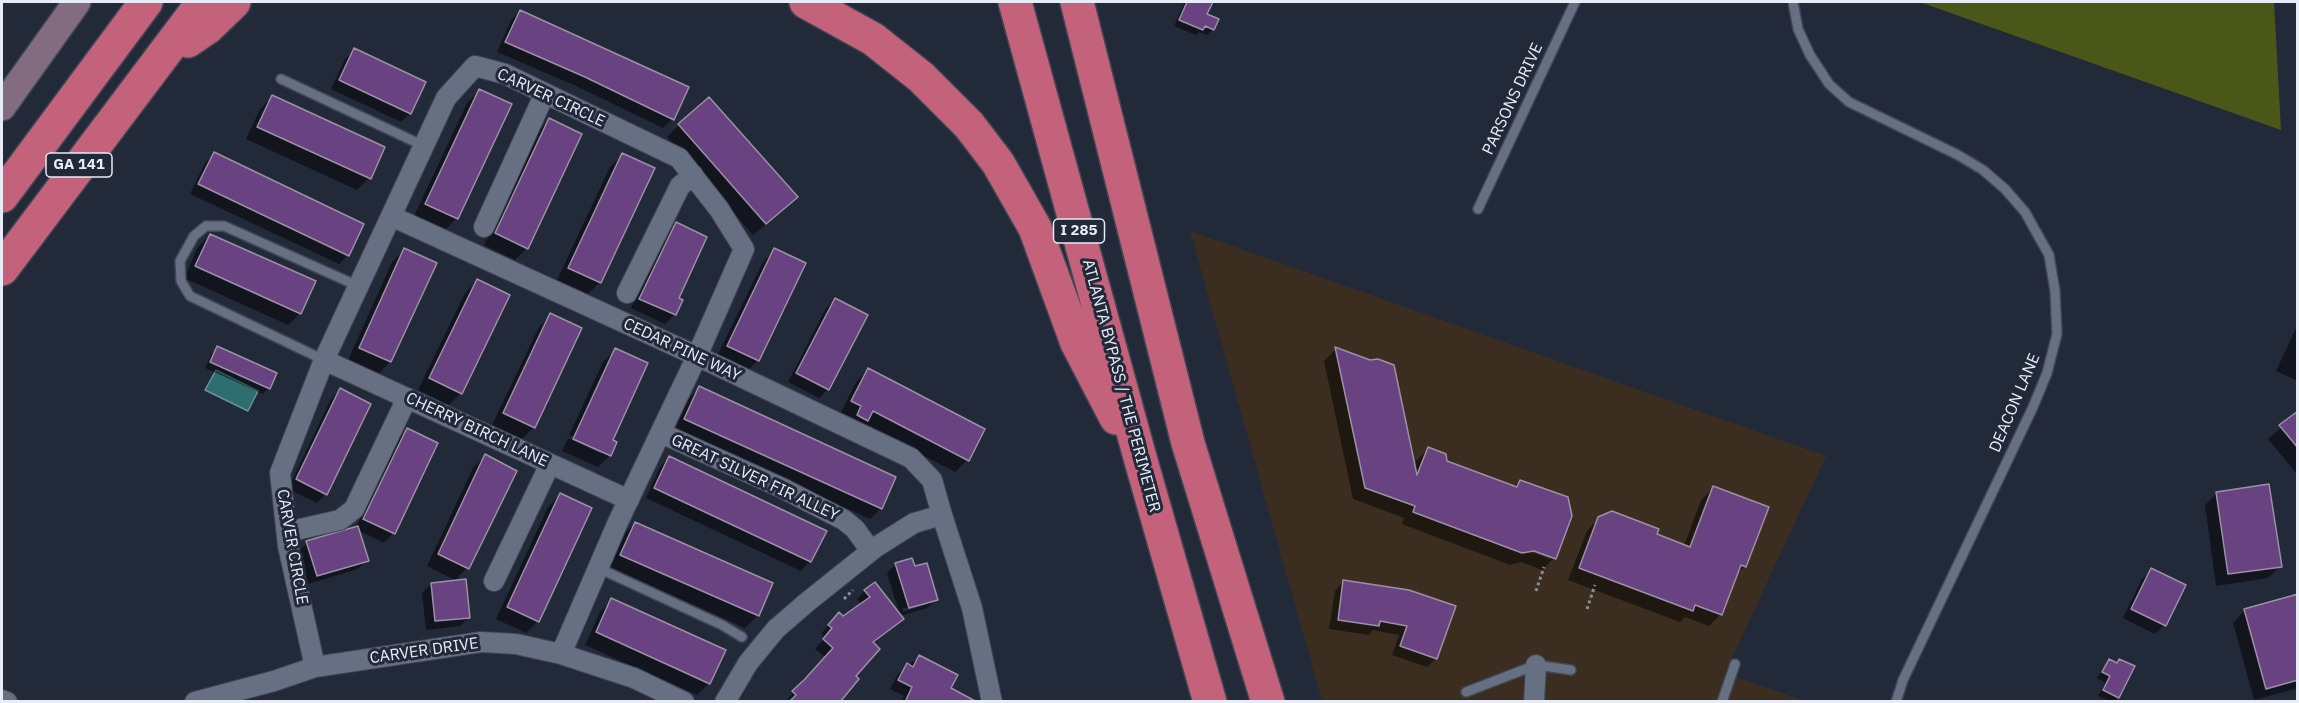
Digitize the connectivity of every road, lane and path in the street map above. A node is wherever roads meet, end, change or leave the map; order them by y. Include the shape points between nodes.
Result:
1 (77, 2) edge
2 (146, 2) edge
3 (203, 2) edge
4 (234, 2) edge
5 (806, 2) edge
6 (1015, 2) edge
7 (1077, 2) edge
8 (1575, 2) edge
9 (1793, 2) edge
10 (157, 63) junction
11 (281, 79) dead end
12 (545, 93) junction
13 (2, 107) edge
14 (424, 146) junction
15 (693, 175) junction
16 (2, 196) edge
17 (1478, 209) dead end
18 (391, 216) junction
19 (484, 227) dead end
20 (2, 269) edge
21 (358, 286) junction
22 (627, 293) dead end
23 (697, 356) junction
24 (324, 360) junction
25 (407, 398) junction
26 (661, 433) junction
27 (1141, 461) junction
28 (550, 464) junction
29 (629, 500) junction
30 (942, 514) junction
31 (287, 532) junction
32 (871, 551) junction
33 (1544, 567) dead end
34 (598, 568) junction
35 (494, 581) dead end
36 (1595, 585) dead end
37 (1536, 591) dead end
38 (1587, 609) dead end
39 (742, 637) dead end
40 (561, 654) junction
41 (1735, 664) dead end
42 (1536, 665) junction
43 (315, 667) junction
44 (1571, 670) dead end
45 (1466, 692) dead end
46 (2, 700) edge
47 (7, 702) edge
48 (195, 702) edge
49 (684, 702) edge
50 (724, 702) edge
51 (992, 702) edge
52 (1210, 702) edge
53 (1268, 702) edge
54 (1534, 702) edge
55 (1722, 702) edge
56 (1896, 702) edge

1 - 13 main road
2 - 16 highway, GA 141
3 - 10 highway, GA 141
4 - 10 highway via 207,28
5 - 27 highway via 873,39 921,77 969,125 998,163 1035,228 1081,351
6 - 27 highway, ATLANTA BYPASS / THE PERIMETER / I 285
7 - 53 highway via 1188,443
8 - 17 lane, PARSONS DRIVE
9 - 56 lane, DEACON LANE via 1798,29 1829,84 1850,102 1958,155 2005,189 2025,212 2049,255 2055,291 2057,334 2034,407
10 - 20 highway, GA 141
11 - 14 lane
12 - 14 street, CARVER CIRCLE via 475,66 446,98
12 - 15 street, CARVER CIRCLE via 680,158
12 - 19 street
14 - 18 street, CARVER CIRCLE
15 - 22 street via 680,186
15 - 23 street, CARVER CIRCLE via 744,249
18 - 21 street, CARVER CIRCLE
18 - 23 street, CEDAR PINE WAY
21 - 24 street, CARVER CIRCLE
21 - 24 lane via 224,226 206,226 194,236 180,261 181,282 190,296
23 - 26 street, CARVER CIRCLE
23 - 30 street, CEDAR PINE WAY via 911,458 932,480
24 - 25 street, CHERRY BIRCH LANE
24 - 31 street, CARVER CIRCLE via 280,473
25 - 28 street, CHERRY BIRCH LANE
25 - 31 street via 354,508 340,520
26 - 29 street, CARVER CIRCLE
26 - 32 street, GREAT SILVER FIR ALLEY via 836,515 855,529
27 - 52 highway, ATLANTA BYPASS / THE PERIMETER / I 285
28 - 29 street, CHERRY BIRCH LANE
28 - 35 street
29 - 34 street, CARVER CIRCLE
30 - 32 street via 914,523
30 - 51 street, CEDAR PINE WAY via 972,608
31 - 43 street, CARVER CIRCLE
32 - 50 street via 776,629 748,663
33 - 37 path
34 - 39 lane
34 - 40 street, CARVER CIRCLE
36 - 38 path
40 - 43 street, CARVER DRIVE via 516,644 481,642
40 - 49 street, CARVER DRIVE via 634,678
41 - 55 lane
42 - 44 lane
42 - 45 lane
42 - 54 street
43 - 48 street, CARVER DRIVE
46 - 47 street

